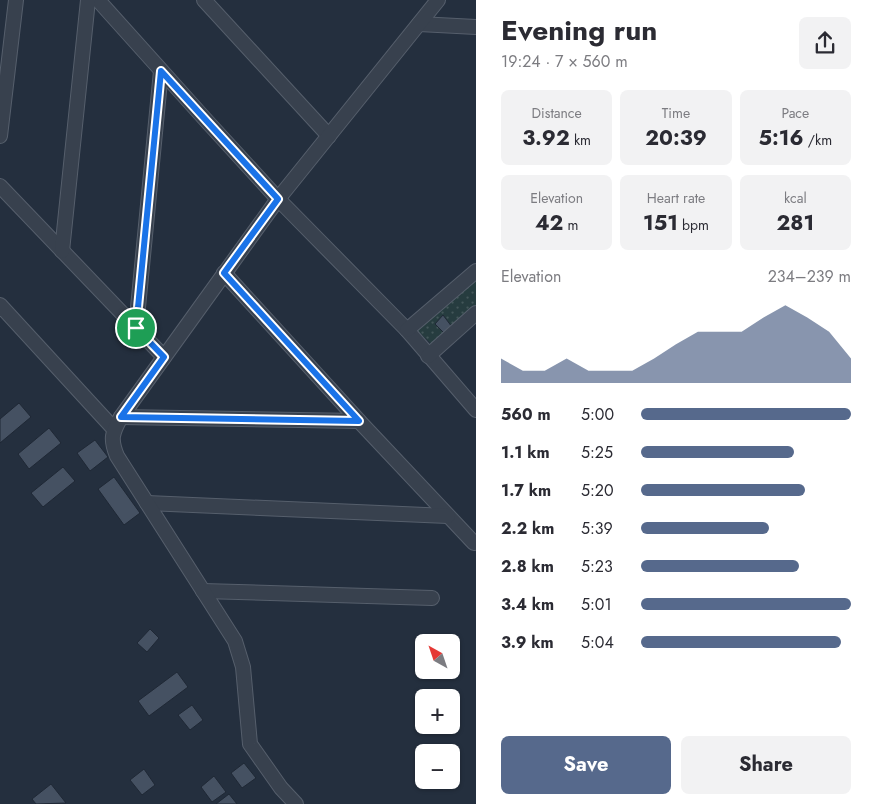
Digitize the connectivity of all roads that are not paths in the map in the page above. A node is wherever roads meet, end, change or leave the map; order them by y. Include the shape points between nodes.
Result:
1 (16, 0) edge
2 (88, 0) edge
3 (98, 0) edge
4 (204, 0) edge
5 (438, 0) edge
6 (419, 24) junction
7 (476, 27) edge
8 (161, 71) junction
9 (0, 136) edge
10 (329, 136) junction
11 (0, 186) edge
12 (278, 199) junction
13 (62, 251) junction
14 (476, 271) edge
15 (224, 273) junction
16 (0, 305) edge
17 (476, 313) edge
18 (136, 328) junction
19 (406, 330) junction
20 (428, 356) junction
21 (164, 357) junction
22 (476, 410) edge
23 (121, 417) junction
24 (359, 421) junction
25 (114, 430) junction
26 (147, 503) junction
27 (448, 516) junction
28 (474, 543) dead end
29 (203, 591) junction
30 (432, 598) dead end
31 (296, 804) edge

1 - 9 street
2 - 13 street
3 - 8 street
4 - 10 street
5 - 6 street
6 - 7 street
6 - 10 street
8 - 12 street
8 - 18 street
10 - 12 street
11 - 13 street
12 - 15 street
12 - 19 street
13 - 18 street
14 - 19 street
15 - 21 street
15 - 24 street
16 - 25 street
17 - 20 street
18 - 21 street
19 - 20 street
20 - 22 street
21 - 23 street
23 - 24 street
23 - 25 street
24 - 27 street
25 - 26 street via 112,444 117,456
26 - 27 street
26 - 29 street
27 - 28 street
29 - 30 street
29 - 31 street via 235,641 243,667 250,744

